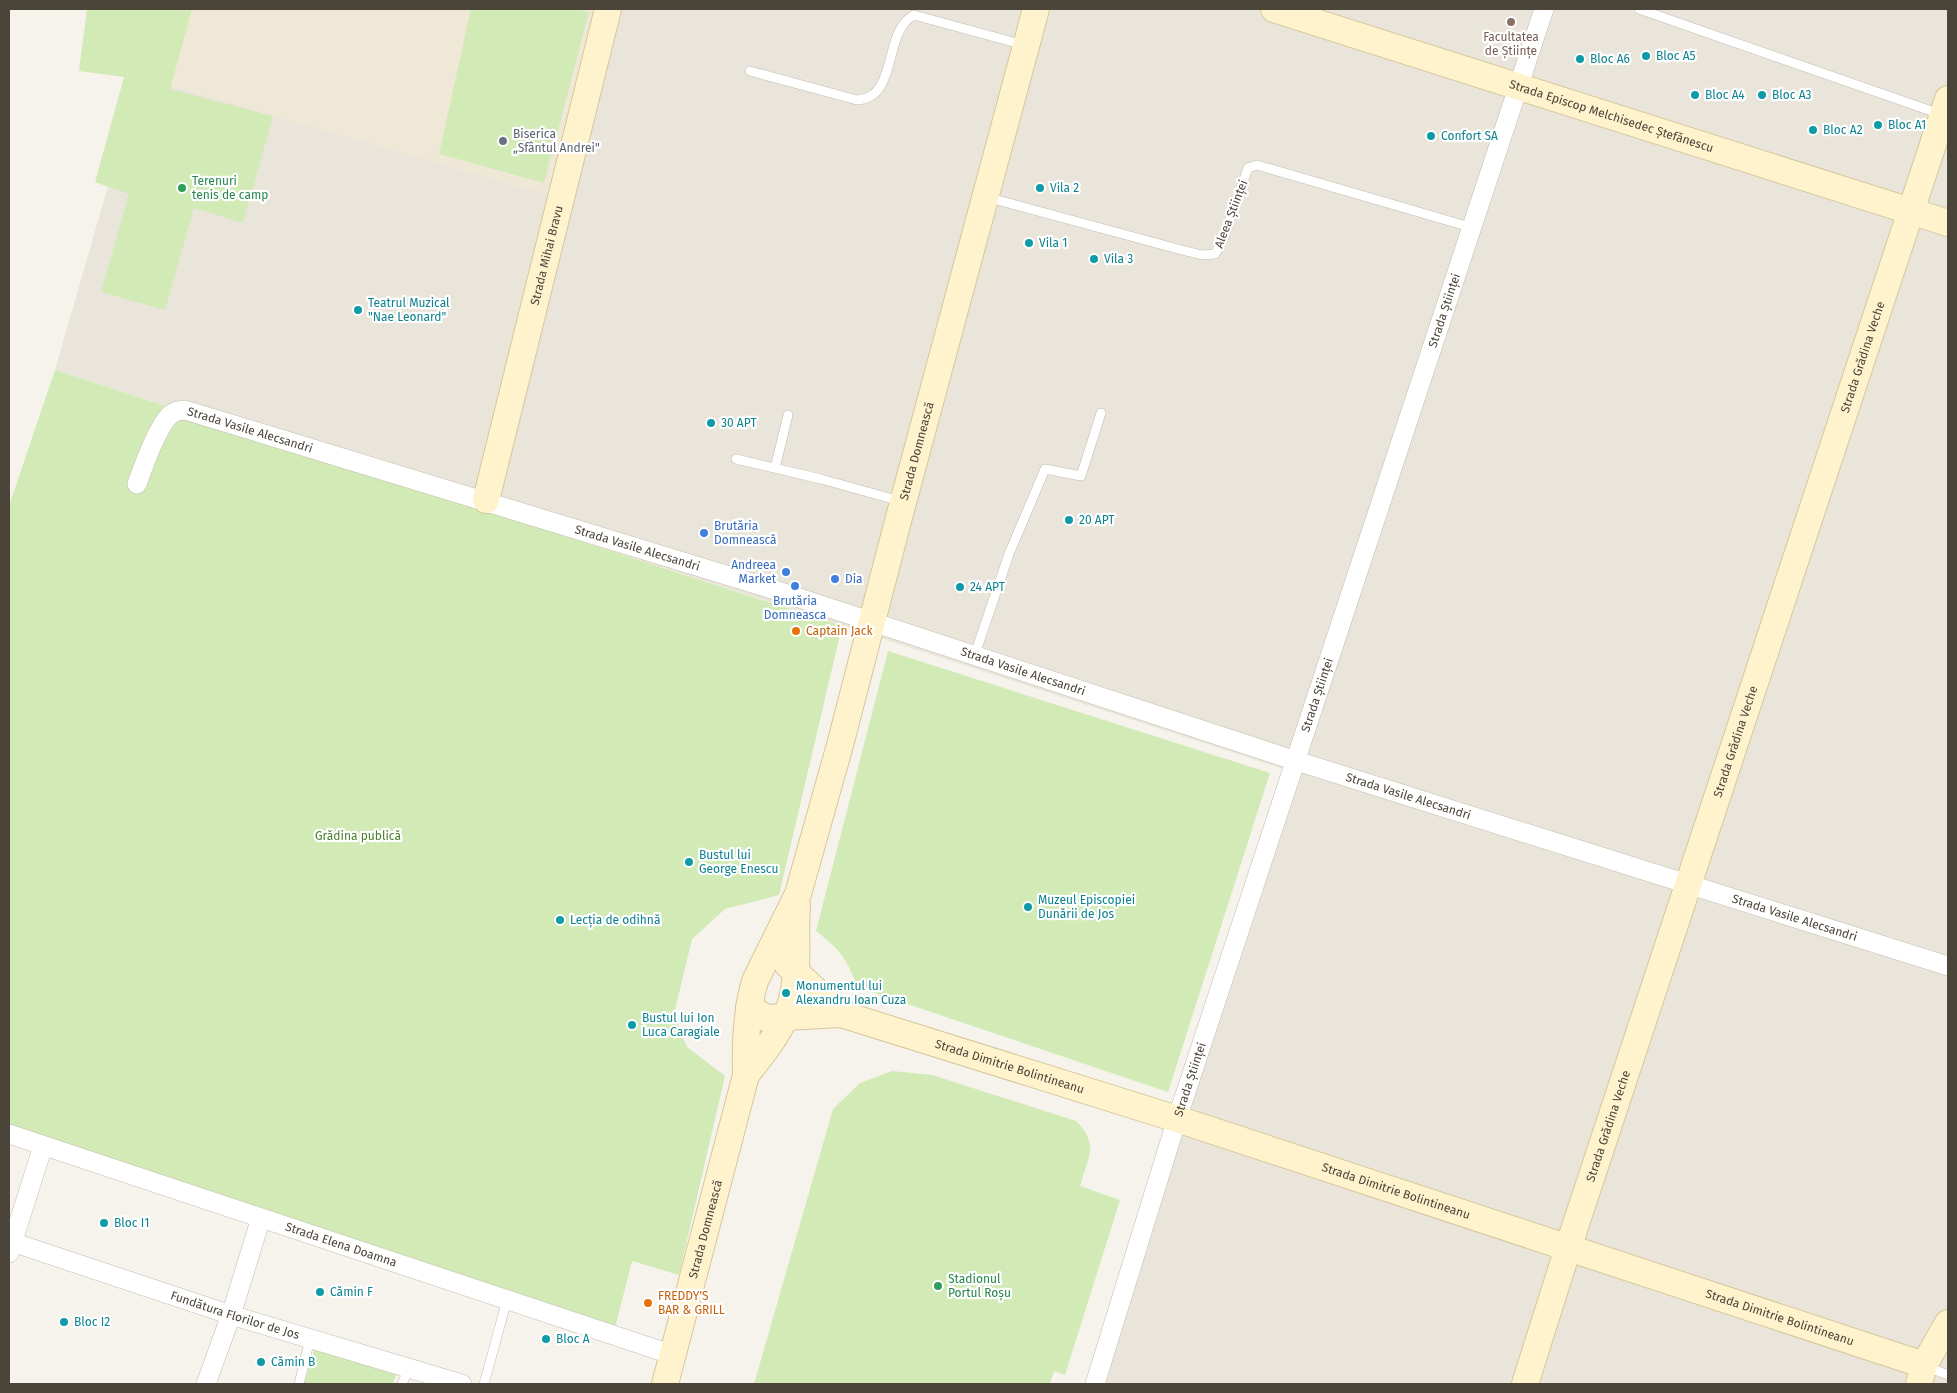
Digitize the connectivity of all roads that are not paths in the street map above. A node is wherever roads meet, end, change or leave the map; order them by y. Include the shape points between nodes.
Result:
1 (608, 9) edge
2 (1036, 9) edge
3 (1274, 9) edge
4 (1544, 9) edge
5 (1639, 9) edge
6 (1026, 45) junction
7 (750, 71) dead end
8 (1518, 88) junction
9 (1945, 107) edge
10 (986, 197) junction
11 (1910, 211) junction
12 (1948, 223) edge
13 (1470, 227) junction
14 (1100, 413) dead end
15 (788, 415) dead end
16 (736, 459) dead end
17 (775, 468) junction
18 (137, 484) dead end
19 (486, 500) junction
20 (903, 502) junction
21 (873, 622) junction
22 (976, 654) junction
23 (1295, 760) junction
24 (1688, 886) junction
25 (798, 894) junction
26 (763, 965) junction
27 (1948, 966) edge
28 (795, 972) junction
29 (749, 1006) junction
30 (841, 1014) junction
31 (786, 1017) junction
32 (746, 1075) junction
33 (1177, 1119) junction
34 (9, 1134) edge
35 (43, 1146) junction
36 (261, 1218) junction
37 (10, 1245) edge
38 (1568, 1248) junction
39 (507, 1300) junction
40 (231, 1315) junction
41 (1948, 1323) edge
42 (310, 1339) junction
43 (673, 1355) junction
44 (1921, 1375) edge
45 (1948, 1375) edge
46 (406, 1376) edge
47 (206, 1384) edge
48 (298, 1384) edge
49 (462, 1384) edge
50 (484, 1384) edge
51 (666, 1384) edge
52 (1095, 1384) edge
53 (1525, 1384) edge

1 - 19 street, Strada Mihai Bravu
2 - 6 street, Strada Domnească
3 - 8 street, Strada Episcop Melchisedec Ștefănescu
4 - 8 street, Strada Științei
5 - 9 lane
6 - 7 lane via 914,15 901,28 880,86 867,100
6 - 10 street, Strada Domnească
8 - 11 street, Strada Episcop Melchisedec Ștefănescu
8 - 13 street, Strada Științei
9 - 11 street, Strada Grădina Veche
10 - 13 lane, Aleea Științei via 1202,255 1215,254 1248,168 1257,165
10 - 20 street, Strada Domnească
11 - 12 street, Strada Episcop Melchisedec Ștefănescu
11 - 24 street, Strada Grădina Veche
13 - 23 street, Strada Științei
14 - 22 lane via 1081,476 1045,469 1009,554
15 - 17 lane
16 - 17 lane
17 - 20 lane
18 - 19 street, Strada Vasile Alecsandri via 168,416 185,410
19 - 21 street, Strada Vasile Alecsandri
20 - 21 street, Strada Domnească
21 - 22 street, Strada Vasile Alecsandri
21 - 25 street, Strada Domnească
22 - 23 street, Strada Vasile Alecsandri
23 - 24 street, Strada Vasile Alecsandri
23 - 33 street, Strada Științei
24 - 27 street, Strada Vasile Alecsandri
24 - 38 street, Strada Grădina Veche
25 - 26 street, Strada Domnească
25 - 28 street, Strada Domnească
26 - 28 street, Strada Dimitrie Bolintineanu via 780,960
26 - 29 street, Strada Domnească
28 - 30 street, Strada Dimitrie Bolintineanu
28 - 31 street, Strada Domnească
29 - 31 street, Strada Dimitrie Bolintineanu via 766,1018
29 - 32 street, Strada Domnească
30 - 31 street, Strada Dimitrie Bolintineanu
30 - 33 street, Strada Dimitrie Bolintineanu
31 - 32 street, Strada Domnească
32 - 43 street, Strada Domnească
33 - 38 street, Strada Dimitrie Bolintineanu
33 - 52 street, Strada Științei
34 - 35 street, Strada Elena Doamna
35 - 36 street, Strada Elena Doamna
35 - 37 street
36 - 39 street, Strada Elena Doamna
36 - 40 street
37 - 40 street, Fundătura Florilor de Jos
38 - 44 street, Strada Dimitrie Bolintineanu
38 - 53 street, Strada Grădina Veche
39 - 43 street, Strada Elena Doamna
39 - 50 lane
40 - 42 street, Fundătura Florilor de Jos
40 - 47 street
41 - 44 street
42 - 46 street, Fundătura Florilor de Jos
42 - 48 lane
43 - 51 street, Strada Domnească
44 - 45 lane, Strada Dimitrie Bolintineanu
46 - 49 street, Fundătura Florilor de Jos

